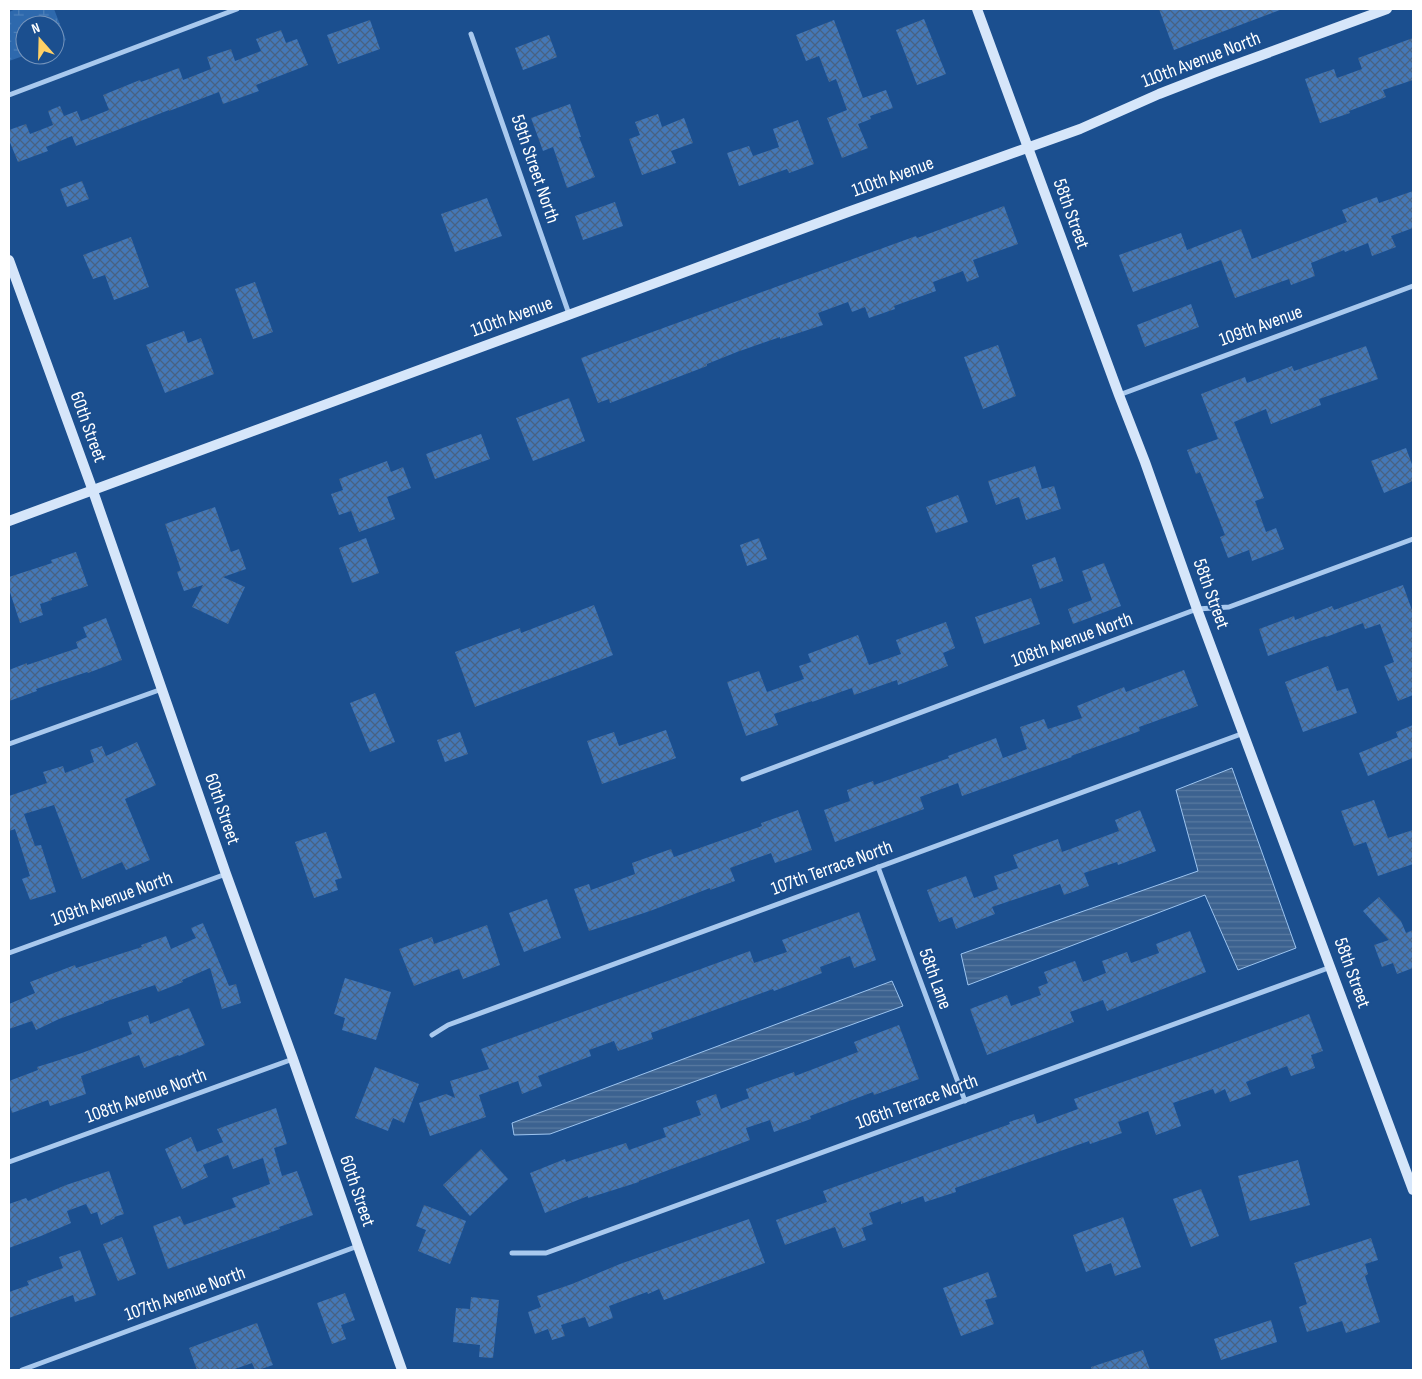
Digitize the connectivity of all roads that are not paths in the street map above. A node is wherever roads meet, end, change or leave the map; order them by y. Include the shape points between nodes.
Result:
1 (237, 9) edge
2 (977, 9) edge
3 (1387, 9) edge
4 (471, 34) dead end
5 (9, 95) edge
6 (1028, 147) junction
7 (9, 260) edge
8 (1413, 286) edge
9 (569, 314) junction
10 (1119, 395) junction
11 (93, 491) junction
12 (9, 521) edge
13 (1413, 539) edge
14 (1197, 609) junction
15 (162, 688) junction
16 (1244, 733) junction
17 (9, 744) edge
18 (743, 779) dead end
19 (878, 867) junction
20 (226, 874) junction
21 (9, 953) edge
22 (1331, 967) junction
23 (432, 1035) dead end
24 (293, 1059) junction
25 (965, 1101) junction
26 (9, 1162) edge
27 (1413, 1190) edge
28 (358, 1246) junction
29 (512, 1253) dead end
30 (22, 1370) edge
31 (402, 1370) edge

1 - 5 street
2 - 6 street, 58th Street
3 - 6 street, 110th Avenue North via 1213,72 1080,129
4 - 9 street, 59th Street North
6 - 9 street, 110th Avenue
6 - 10 street, 58th Street
7 - 11 street, 60th Street
8 - 10 street, 109th Avenue
9 - 11 street, 110th Avenue
10 - 14 street, 58th Street
11 - 12 street, 110th Avenue
11 - 15 street, 60th Street
13 - 14 street, 108th Avenue North via 1229,607
14 - 16 street, 58th Street
14 - 18 street, 108th Avenue North
15 - 17 street
15 - 20 street, 60th Street
16 - 19 street, 107th Terrace North
16 - 22 street, 58th Street
19 - 23 street, 107th Terrace North via 448,1025
19 - 25 street, 58th Lane
20 - 21 street, 109th Avenue North
20 - 24 street, 60th Street
22 - 25 street, 106th Terrace North
22 - 27 street, 58th Street
24 - 26 street, 108th Avenue North
24 - 28 street, 60th Street
25 - 29 street, 106th Terrace North via 546,1253
28 - 30 street, 107th Avenue North
28 - 31 street, 60th Street

